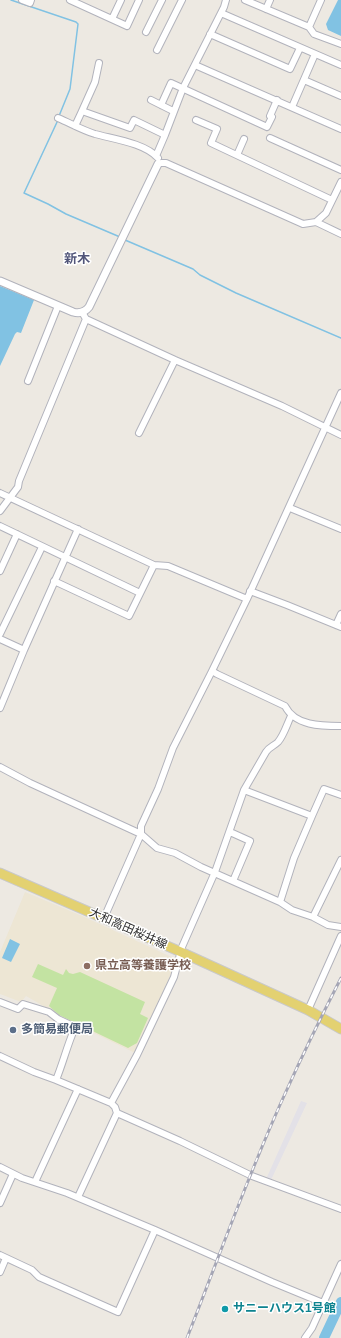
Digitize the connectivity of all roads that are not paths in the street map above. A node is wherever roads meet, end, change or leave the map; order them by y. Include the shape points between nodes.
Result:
1 (22, 0) edge
2 (31, 0) edge
3 (70, 0) edge
4 (121, 0) edge
5 (139, 0) edge
6 (162, 0) edge
7 (182, 0) edge
8 (226, 0) edge
9 (270, 0) edge
10 (321, 0) edge
11 (249, 1) edge
12 (266, 9) junction
13 (221, 13) junction
14 (112, 19) junction
15 (309, 27) junction
16 (146, 32) dead end
17 (210, 34) junction
18 (341, 44) edge
19 (300, 48) junction
20 (157, 50) dead end
21 (315, 54) junction
22 (99, 63) dead end
23 (195, 65) junction
24 (341, 65) edge
25 (304, 80) junction
26 (183, 88) junction
27 (341, 96) edge
28 (151, 100) dead end
29 (277, 100) junction
30 (160, 105) junction
31 (292, 107) junction
32 (82, 111) junction
33 (173, 111) junction
34 (58, 118) dead end
35 (196, 120) dead end
36 (75, 126) junction
37 (341, 129) edge
38 (165, 136) junction
39 (270, 138) dead end
40 (244, 139) dead end
41 (237, 155) junction
42 (156, 156) junction
43 (160, 163) junction
44 (341, 170) edge
45 (341, 182) edge
46 (332, 200) junction
47 (316, 222) junction
48 (341, 234) edge
49 (0, 281) edge
50 (58, 306) junction
51 (84, 316) junction
52 (175, 360) junction
53 (28, 381) dead end
54 (341, 393) edge
55 (326, 427) junction
56 (140, 434) dead end
57 (341, 435) edge
58 (0, 493) edge
59 (10, 498) junction
60 (290, 508) junction
61 (0, 511) edge
62 (0, 526) edge
63 (341, 529) edge
64 (78, 530) junction
65 (17, 534) junction
66 (42, 547) junction
67 (65, 557) junction
68 (154, 565) junction
69 (0, 571) edge
70 (54, 581) junction
71 (250, 591) junction
72 (140, 593) junction
73 (247, 599) junction
74 (341, 614) edge
75 (338, 626) edge
76 (0, 634) edge
77 (0, 639) edge
78 (24, 650) junction
79 (212, 671) junction
80 (0, 708) edge
81 (291, 716) junction
82 (341, 726) edge
83 (0, 767) edge
84 (244, 790) junction
85 (341, 796) edge
86 (312, 816) junction
87 (230, 832) junction
88 (140, 834) junction
89 (341, 860) edge
90 (215, 872) junction
91 (0, 873) edge
92 (233, 881) junction
93 (280, 902) junction
94 (313, 917) junction
95 (104, 918) junction
96 (341, 926) edge
97 (341, 936) edge
98 (181, 952) junction
99 (0, 1002) edge
100 (308, 1010) junction
101 (341, 1029) edge
102 (0, 1056) edge
103 (56, 1080) junction
104 (78, 1089) junction
105 (111, 1104) junction
106 (117, 1113) junction
107 (0, 1167) edge
108 (13, 1174) junction
109 (35, 1182) junction
110 (78, 1197) junction
111 (0, 1203) edge
112 (341, 1209) edge
113 (155, 1230) junction
114 (0, 1255) edge
115 (6, 1258) junction
116 (341, 1264) edge
117 (0, 1272) edge
118 (323, 1303) junction
119 (305, 1338) edge

1 - 2 street via 30,3
3 - 14 street
4 - 14 street
5 - 14 street via 126,26
6 - 16 street
7 - 20 street
8 - 13 street
9 - 12 street
10 - 15 street
11 - 12 street
12 - 15 street
13 - 17 street
13 - 19 street
15 - 18 street via 314,34
17 - 19 street via 290,69
17 - 23 street
19 - 21 street
21 - 24 street
21 - 25 street
22 - 32 street via 95,82
23 - 26 street
23 - 29 street
25 - 27 street
25 - 31 street
26 - 29 street via 267,127
26 - 30 street via 171,83
26 - 33 street
28 - 30 street
29 - 31 street
30 - 33 street
31 - 37 street
32 - 36 street
32 - 38 street via 130,128 134,120
33 - 38 street
34 - 36 street
35 - 41 street via 217,129 211,143
36 - 42 street via 128,142
38 - 42 street
39 - 44 street
40 - 41 street
41 - 46 street
42 - 43 street
43 - 47 street via 166,163 303,224
43 - 51 street
45 - 46 street
46 - 47 street via 326,213
47 - 48 street
49 - 50 street
50 - 51 street
50 - 53 street
51 - 52 street
51 - 59 street via 18,487
52 - 55 street
52 - 56 street
54 - 55 street
55 - 57 street
55 - 60 street
58 - 59 street
59 - 61 street
59 - 64 street
60 - 63 street
60 - 71 street
62 - 65 street
64 - 67 street
64 - 68 street
65 - 66 street
65 - 69 street
66 - 67 street
66 - 76 street
67 - 70 street
67 - 72 street
68 - 72 street
68 - 73 street via 168,566
70 - 72 street via 129,616
70 - 78 street
71 - 73 street
71 - 75 street
73 - 79 street
74 - 75 street
77 - 78 street
78 - 80 street
79 - 81 street via 285,706
79 - 88 street via 173,748
81 - 82 street via 318,726
81 - 84 street via 280,740 266,752
83 - 88 street
84 - 86 street
84 - 87 street
85 - 86 street via 324,789
86 - 93 street via 294,858
87 - 90 street
87 - 92 street via 250,841
88 - 90 street via 157,848 175,853
88 - 95 street
89 - 94 street
90 - 92 street
90 - 98 street
91 - 95 main road, 大和高田桜井線
92 - 93 street
93 - 94 street via 292,910
94 - 96 street via 328,925
95 - 98 main road, 大和高田桜井線
97 - 100 street
98 - 100 main road, 大和高田桜井線
98 - 105 street via 174,977
99 - 103 street via 18,1008 23,1004 49,1012 73,1026 74,1030
100 - 101 main road, 大和高田桜井線
102 - 103 street
103 - 104 street
104 - 105 street
104 - 109 street
105 - 106 street
106 - 110 street
106 - 112 street via 252,1176
107 - 108 street
108 - 109 street
108 - 111 street
109 - 110 street
110 - 113 street
113 - 115 street via 118,1312 40,1277 32,1270
113 - 118 street
114 - 115 street
115 - 117 street
116 - 118 street
118 - 119 street

